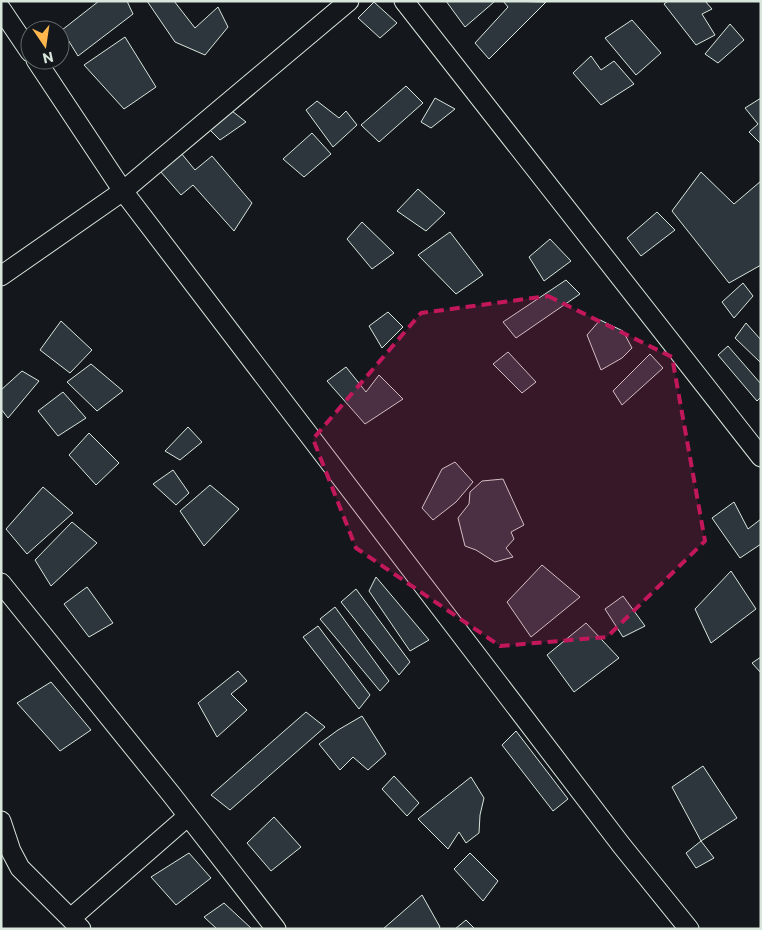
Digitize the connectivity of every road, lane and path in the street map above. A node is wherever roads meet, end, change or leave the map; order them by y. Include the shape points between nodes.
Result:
1 (349, 1) edge
2 (404, 1) edge
3 (1, 8) edge
4 (20, 37) edge
5 (43, 70) edge
6 (123, 191) junction
7 (1, 276) edge
8 (761, 457) edge
9 (1, 583) edge
10 (188, 816) junction
11 (1, 821) edge
12 (76, 923) edge
13 (276, 929) edge
14 (690, 929) edge

1 - 6 street
2 - 8 street
3 - 4 street
5 - 6 street
6 - 7 street
6 - 14 street via 610,830
9 - 10 street
10 - 12 street
10 - 13 street
11 - 12 street via 20,868

